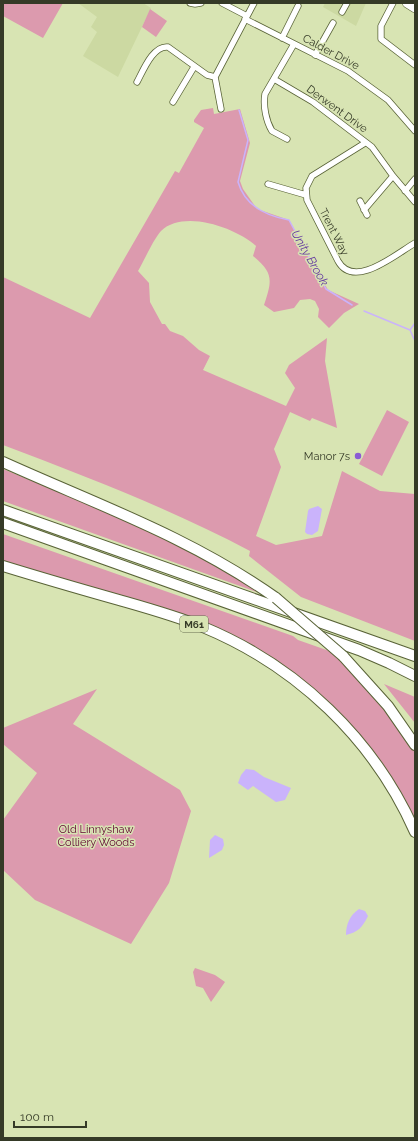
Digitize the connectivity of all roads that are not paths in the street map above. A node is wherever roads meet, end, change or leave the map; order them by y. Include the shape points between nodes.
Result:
1 (190, 3) edge
2 (201, 3) edge
3 (222, 3) edge
4 (254, 3) edge
5 (347, 3) edge
6 (394, 3) edge
7 (407, 3) edge
8 (298, 6) dead end
9 (415, 8) edge
10 (342, 12) dead end
11 (246, 17) junction
12 (333, 23) dead end
13 (282, 38) junction
14 (294, 44) junction
15 (315, 55) junction
16 (415, 65) edge
17 (194, 67) junction
18 (215, 77) junction
19 (274, 79) junction
20 (136, 81) dead end
21 (174, 102) dead end
22 (220, 110) dead end
23 (415, 131) edge
24 (288, 140) dead end
25 (365, 143) junction
26 (393, 176) junction
27 (415, 179) edge
28 (268, 184) dead end
29 (405, 191) junction
30 (306, 195) junction
31 (360, 201) dead end
32 (415, 202) edge
33 (415, 243) edge
34 (4, 462) edge
35 (3, 509) edge
36 (3, 524) edge
37 (3, 566) edge
38 (415, 656) edge
39 (415, 676) edge
40 (415, 745) edge
41 (415, 832) edge

1 - 2 street
3 - 11 street, Calder Drive
4 - 11 street
5 - 10 street
6 - 16 street via 381,26 381,39
7 - 9 main road
8 - 13 street
11 - 13 street, Calder Drive
11 - 18 street
12 - 15 street
13 - 14 street, Calder Drive
14 - 15 street, Calder Drive
14 - 19 street
15 - 23 street, Calder Drive via 348,71 378,92
17 - 18 street
17 - 20 street via 164,46 156,50
17 - 21 street
18 - 22 street
19 - 24 street via 265,94 264,108 272,132
19 - 25 street, Derwent Drive via 313,102
25 - 26 street, Derwent Drive via 372,147
25 - 30 street via 312,176 306,188
26 - 29 street
26 - 31 street via 365,212
27 - 29 street
28 - 30 street
29 - 32 street
30 - 33 street, Trent Way via 340,266 349,272 366,271
34 - 40 highway, bridge via 182,541 227,565 276,598 343,656 388,706
35 - 38 highway
36 - 39 highway via 359,650
37 - 41 highway, M61 via 202,627 242,646 285,672 326,706 363,746 400,801

